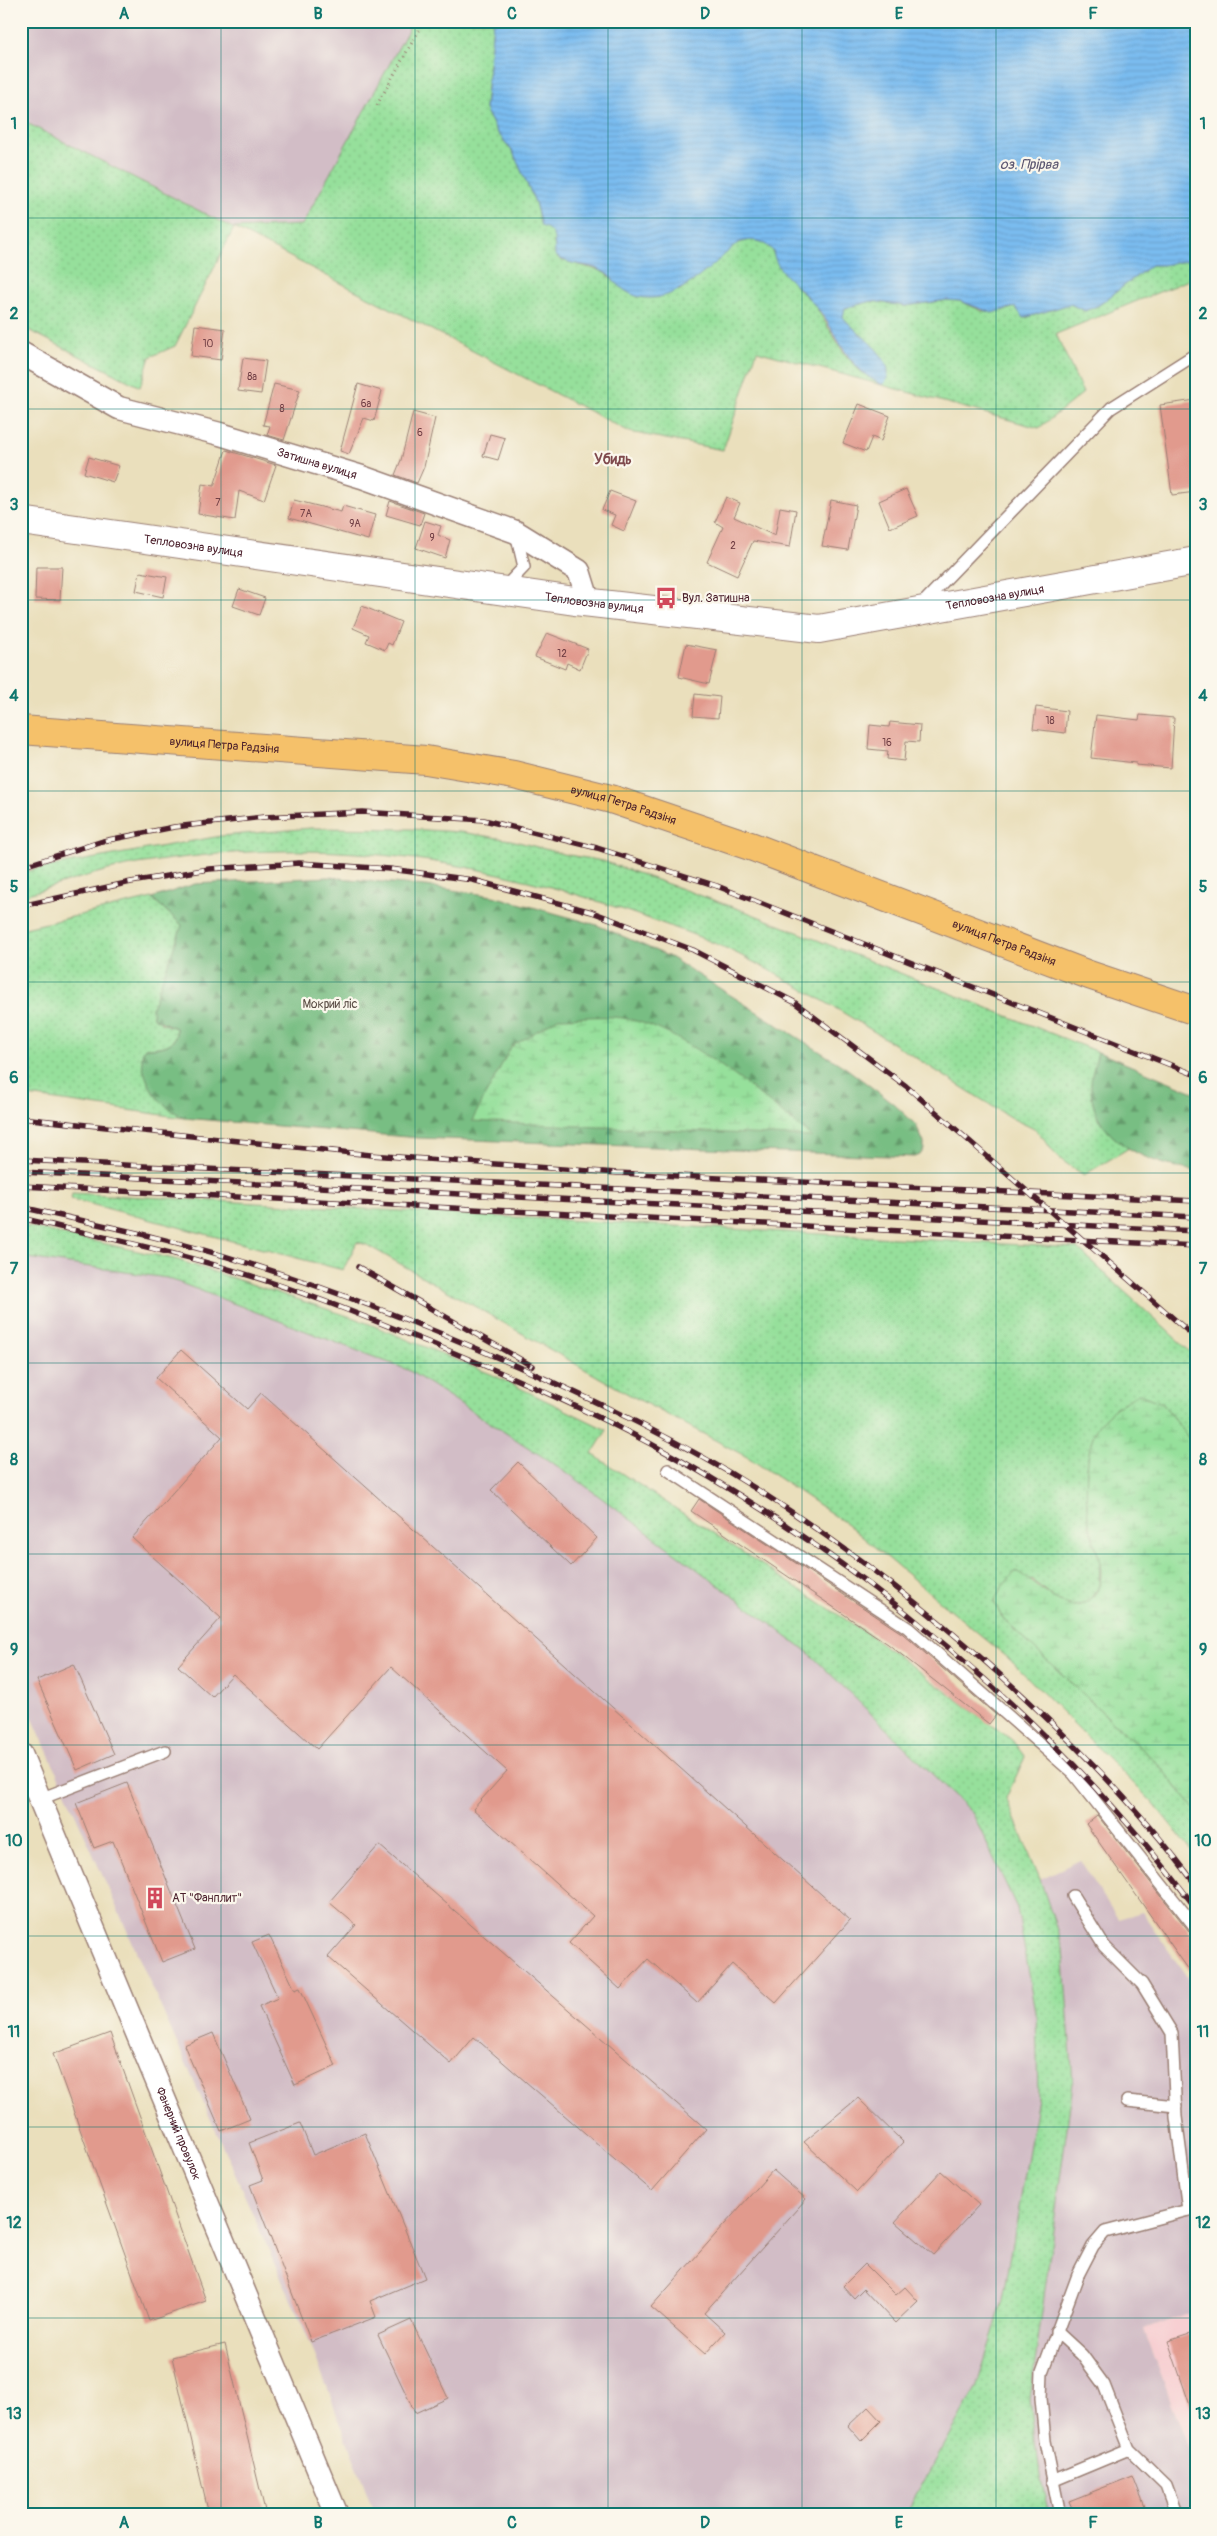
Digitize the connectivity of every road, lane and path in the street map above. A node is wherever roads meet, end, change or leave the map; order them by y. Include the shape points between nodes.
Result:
1 (424, 21) edge
2 (378, 105) dead end
3 (21, 353) edge
4 (1196, 354) edge
5 (21, 520) edge
6 (516, 532) junction
7 (1196, 561) edge
8 (502, 590) junction
9 (589, 603) junction
10 (914, 612) junction
11 (21, 730) edge
12 (1196, 1011) edge
13 (668, 1470) dead end
14 (165, 1751) dead end
15 (21, 1754) edge
16 (40, 1799) junction
17 (1073, 1896) dead end
18 (1196, 1928) edge
19 (1127, 2101) dead end
20 (1176, 2106) junction
21 (1192, 2209) edge
22 (1056, 2331) junction
23 (1129, 2449) junction
24 (1052, 2481) junction
25 (337, 2515) edge
26 (1060, 2515) edge
27 (1176, 2515) edge

1 - 2 path
3 - 6 street, Затишна вулиця via 119,408 220,434 362,477
4 - 10 lane via 1110,408
5 - 8 street, Тепловозна вулиця
6 - 8 lane via 524,567
6 - 9 street, Затишна вулиця via 579,571
7 - 10 street, Тепловозна вулиця
8 - 9 street, Тепловозна вулиця
9 - 10 street, Тепловозна вулиця via 819,630
11 - 12 main road, вулиця Петра Радзіня via 426,760 514,775 611,799 754,848 1088,975
13 - 18 lane via 908,1628 1073,1773
14 - 16 lane
15 - 16 street, Фанерний провулок
16 - 25 street, Фанерний провулок
17 - 20 lane via 1104,1946 1142,1984 1172,2033
19 - 20 lane
20 - 21 lane
21 - 22 lane via 1106,2232 1093,2246 1078,2275
22 - 23 lane via 1082,2355 1104,2386
22 - 24 lane via 1042,2372 1041,2398
23 - 24 lane
23 - 27 lane via 1166,2485
24 - 26 lane

